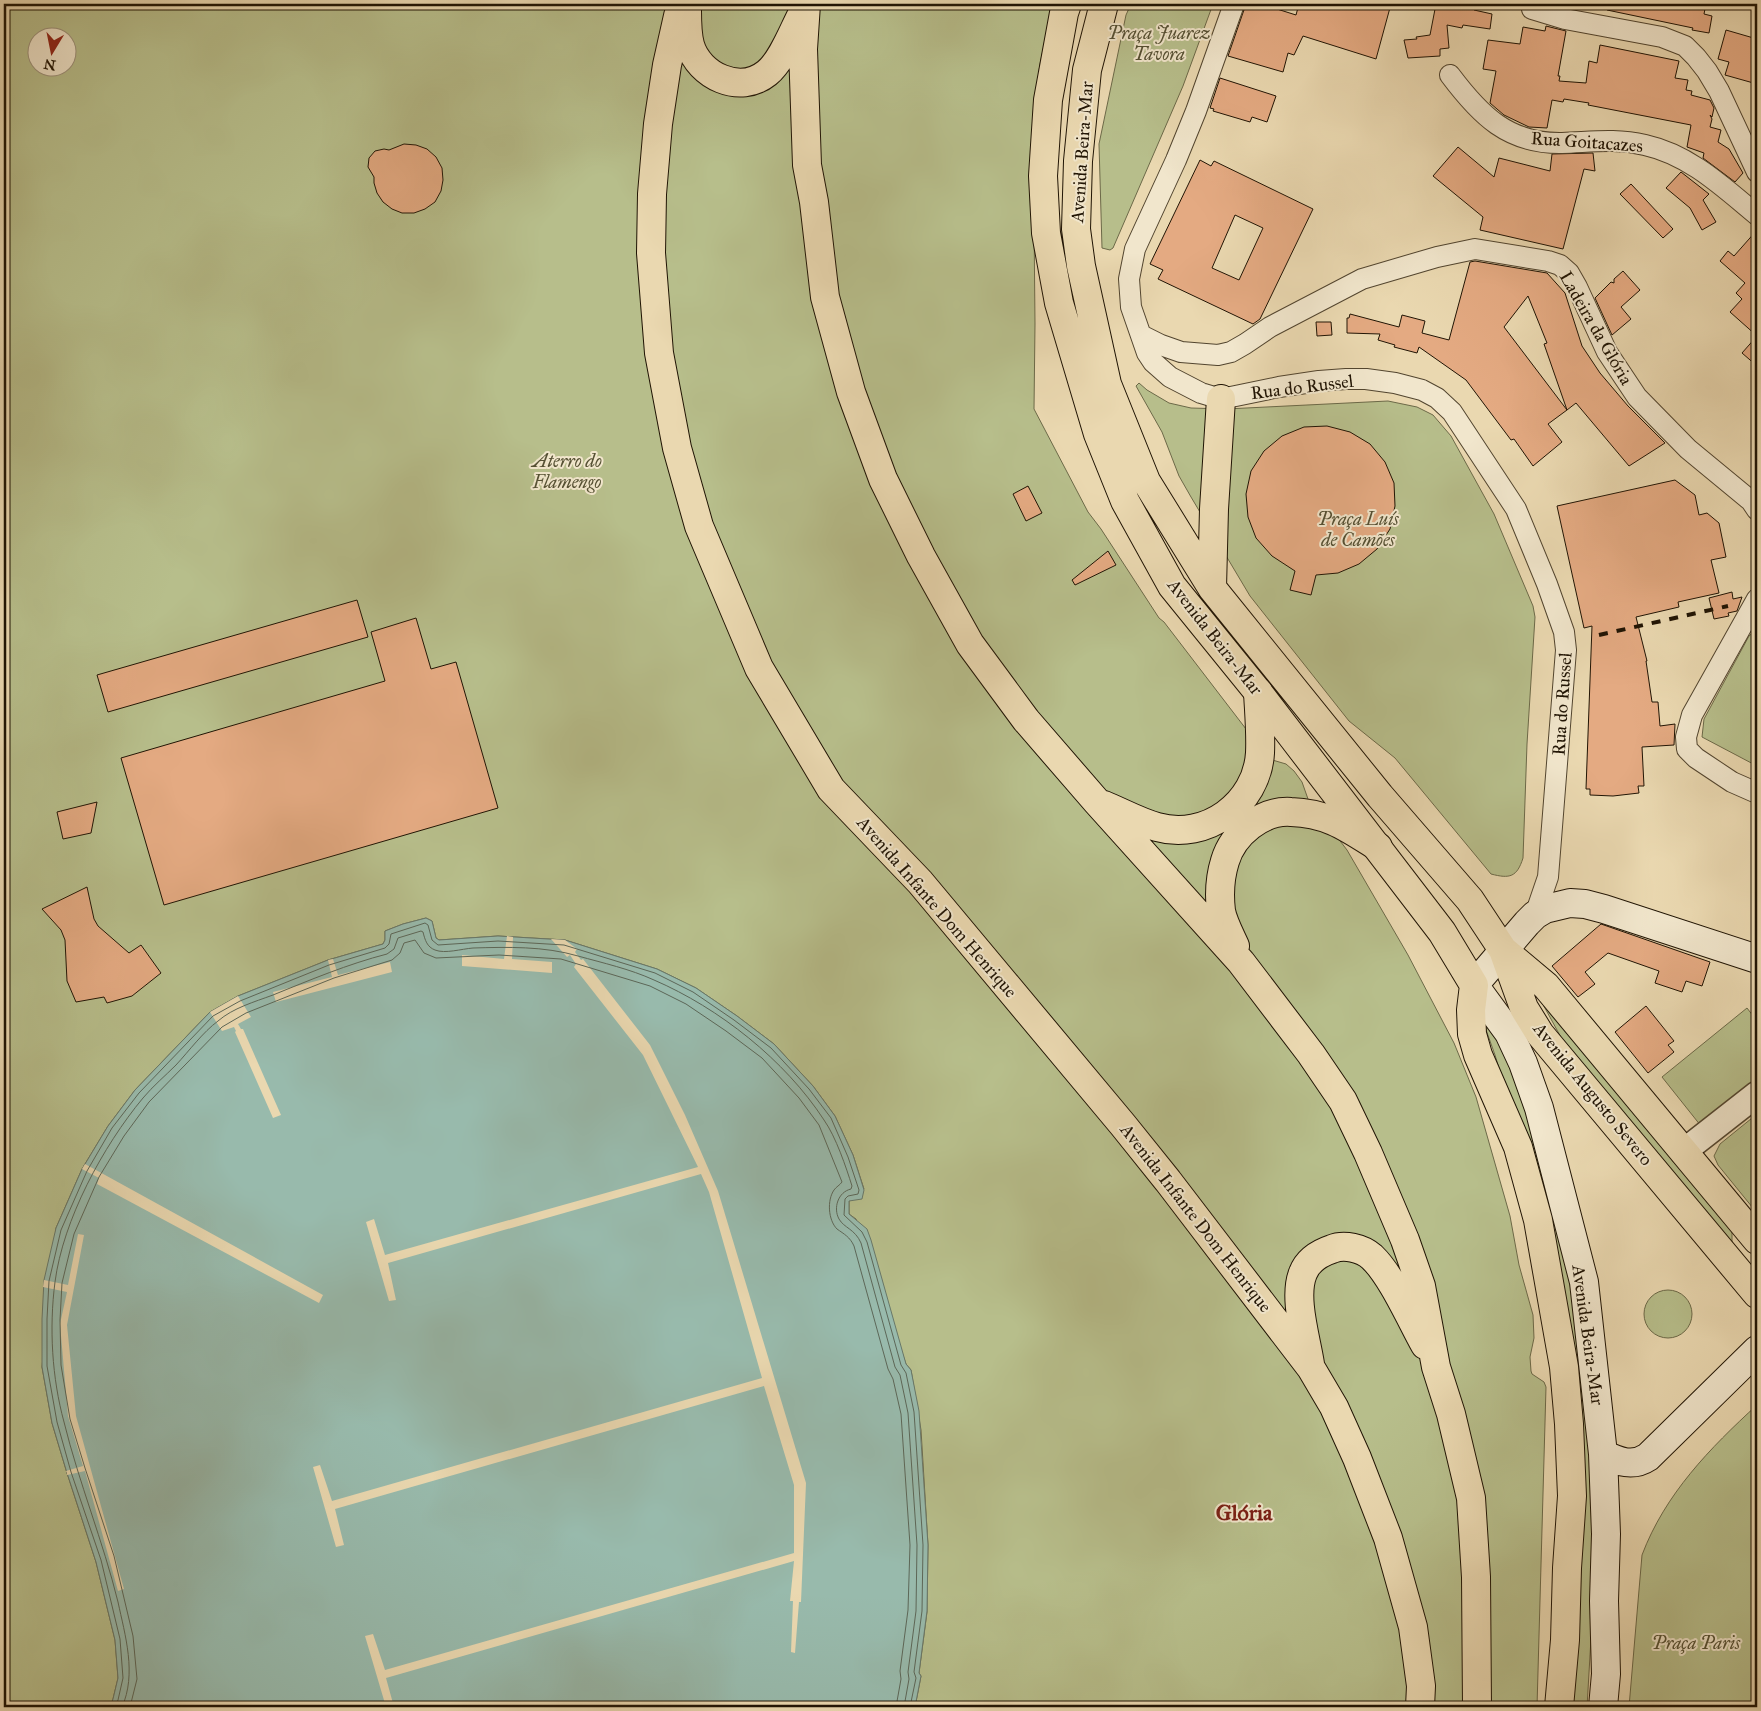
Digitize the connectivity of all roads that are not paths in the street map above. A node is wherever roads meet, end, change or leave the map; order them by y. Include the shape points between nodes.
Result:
1 (682, 4) edge
2 (688, 4) edge
3 (1067, 4) edge
4 (1104, 4) edge
5 (1234, 4) edge
6 (806, 5) edge
7 (1532, 9) dead end
8 (1450, 75) dead end
9 (1757, 172) edge
10 (1757, 215) edge
11 (1141, 335) junction
12 (1221, 399) junction
13 (1757, 510) edge
14 (1212, 588) junction
15 (1757, 599) edge
16 (1258, 692) junction
17 (1757, 792) edge
18 (1097, 802) junction
19 (1378, 847) junction
20 (1535, 915) junction
21 (1503, 950) junction
22 (1757, 959) edge
23 (1241, 962) junction
24 (1474, 985) junction
25 (1757, 1094) edge
26 (1683, 1152) junction
27 (1757, 1240) edge
28 (1757, 1294) edge
29 (1757, 1350) edge
30 (1436, 1367) junction
31 (1311, 1368) junction
32 (1603, 1454) junction
33 (1420, 1707) edge
34 (1477, 1707) edge
35 (1559, 1707) edge
36 (1602, 1707) edge

1 - 31 main road, Avenida Infante Dom Henrique via 667,65 652,194 651,253 659,353 677,448 699,526 760,668 830,789 920,882 1123,1125
2 - 6 main road via 690,45 700,64 714,76 731,82 747,82 766,74 775,64
3 - 16 main road, Avenida Beira-Mar via 1048,100 1043,176 1046,233 1058,303 1098,434 1124,500 1172,586
4 - 14 main road, Avenida Beira-Mar via 1087,70 1078,161 1076,230 1081,266 1107,384 1146,481
5 - 11 street via 1196,111 1135,249 1129,279 1131,308
6 - 18 main road via 803,49 806,156 825,297 851,392 882,479 970,644 1026,720
7 - 9 street via 1565,19 1662,37 1685,46 1702,64 1719,91
8 - 10 street, Rua Goitacazes via 1469,100 1497,126 1510,133 1548,142 1597,140 1646,145 1695,165
11 - 12 street via 1153,362 1170,377
11 - 13 street, Ladeira da Glória via 1181,352 1218,355 1231,352 1270,327 1362,279 1437,257 1475,249 1548,261 1569,273 1607,352 1636,396 1688,449 1751,501
12 - 14 main road
12 - 20 street, Rua do Russel via 1319,380 1366,379 1422,390 1452,412 1516,509 1564,632 1566,650 1548,877
14 - 21 main road, Avenida Beira-Mar via 1380,796 1470,900
15 - 17 street via 1692,715 1686,737 1687,749 1696,758 1732,782
16 - 18 main road via 1260,754 1257,771 1248,792 1220,819 1182,830 1158,827
16 - 19 main road, Avenida Beira-Mar
18 - 23 main road
19 - 23 main road via 1342,824 1289,811 1271,814 1242,833 1225,860 1221,878 1221,912
19 - 24 main road, Avenida Beira-Mar via 1442,932
20 - 21 main road, Rua do Russel
20 - 22 main road, Rua do Russel via 1556,905 1585,904
21 - 24 main road, Rua do Russel
21 - 26 main road, Avenida Augusto Severo via 1546,986
21 - 28 main road, Avenida Augusto Severo via 1524,1008 1540,1034
23 - 30 main road via 1343,1101 1405,1240 1421,1286
24 - 32 main road, Avenida Beira-Mar via 1509,1033 1539,1108 1584,1282
24 - 35 main road, Avenida Beira-Mar via 1472,1034 1518,1146 1538,1220 1564,1367 1572,1496
25 - 26 street
26 - 27 main road, Avenida Augusto Severo
29 - 32 main road via 1641,1462 1617,1461
30 - 31 main road via 1376,1261 1359,1249 1336,1247 1312,1260 1301,1284 1300,1306
30 - 34 main road via 1471,1498 1476,1578
31 - 33 main road, Avenida Infante Dom Henrique via 1334,1407 1388,1538 1413,1627
32 - 36 main road, Avenida Beira-Mar via 1606,1674

